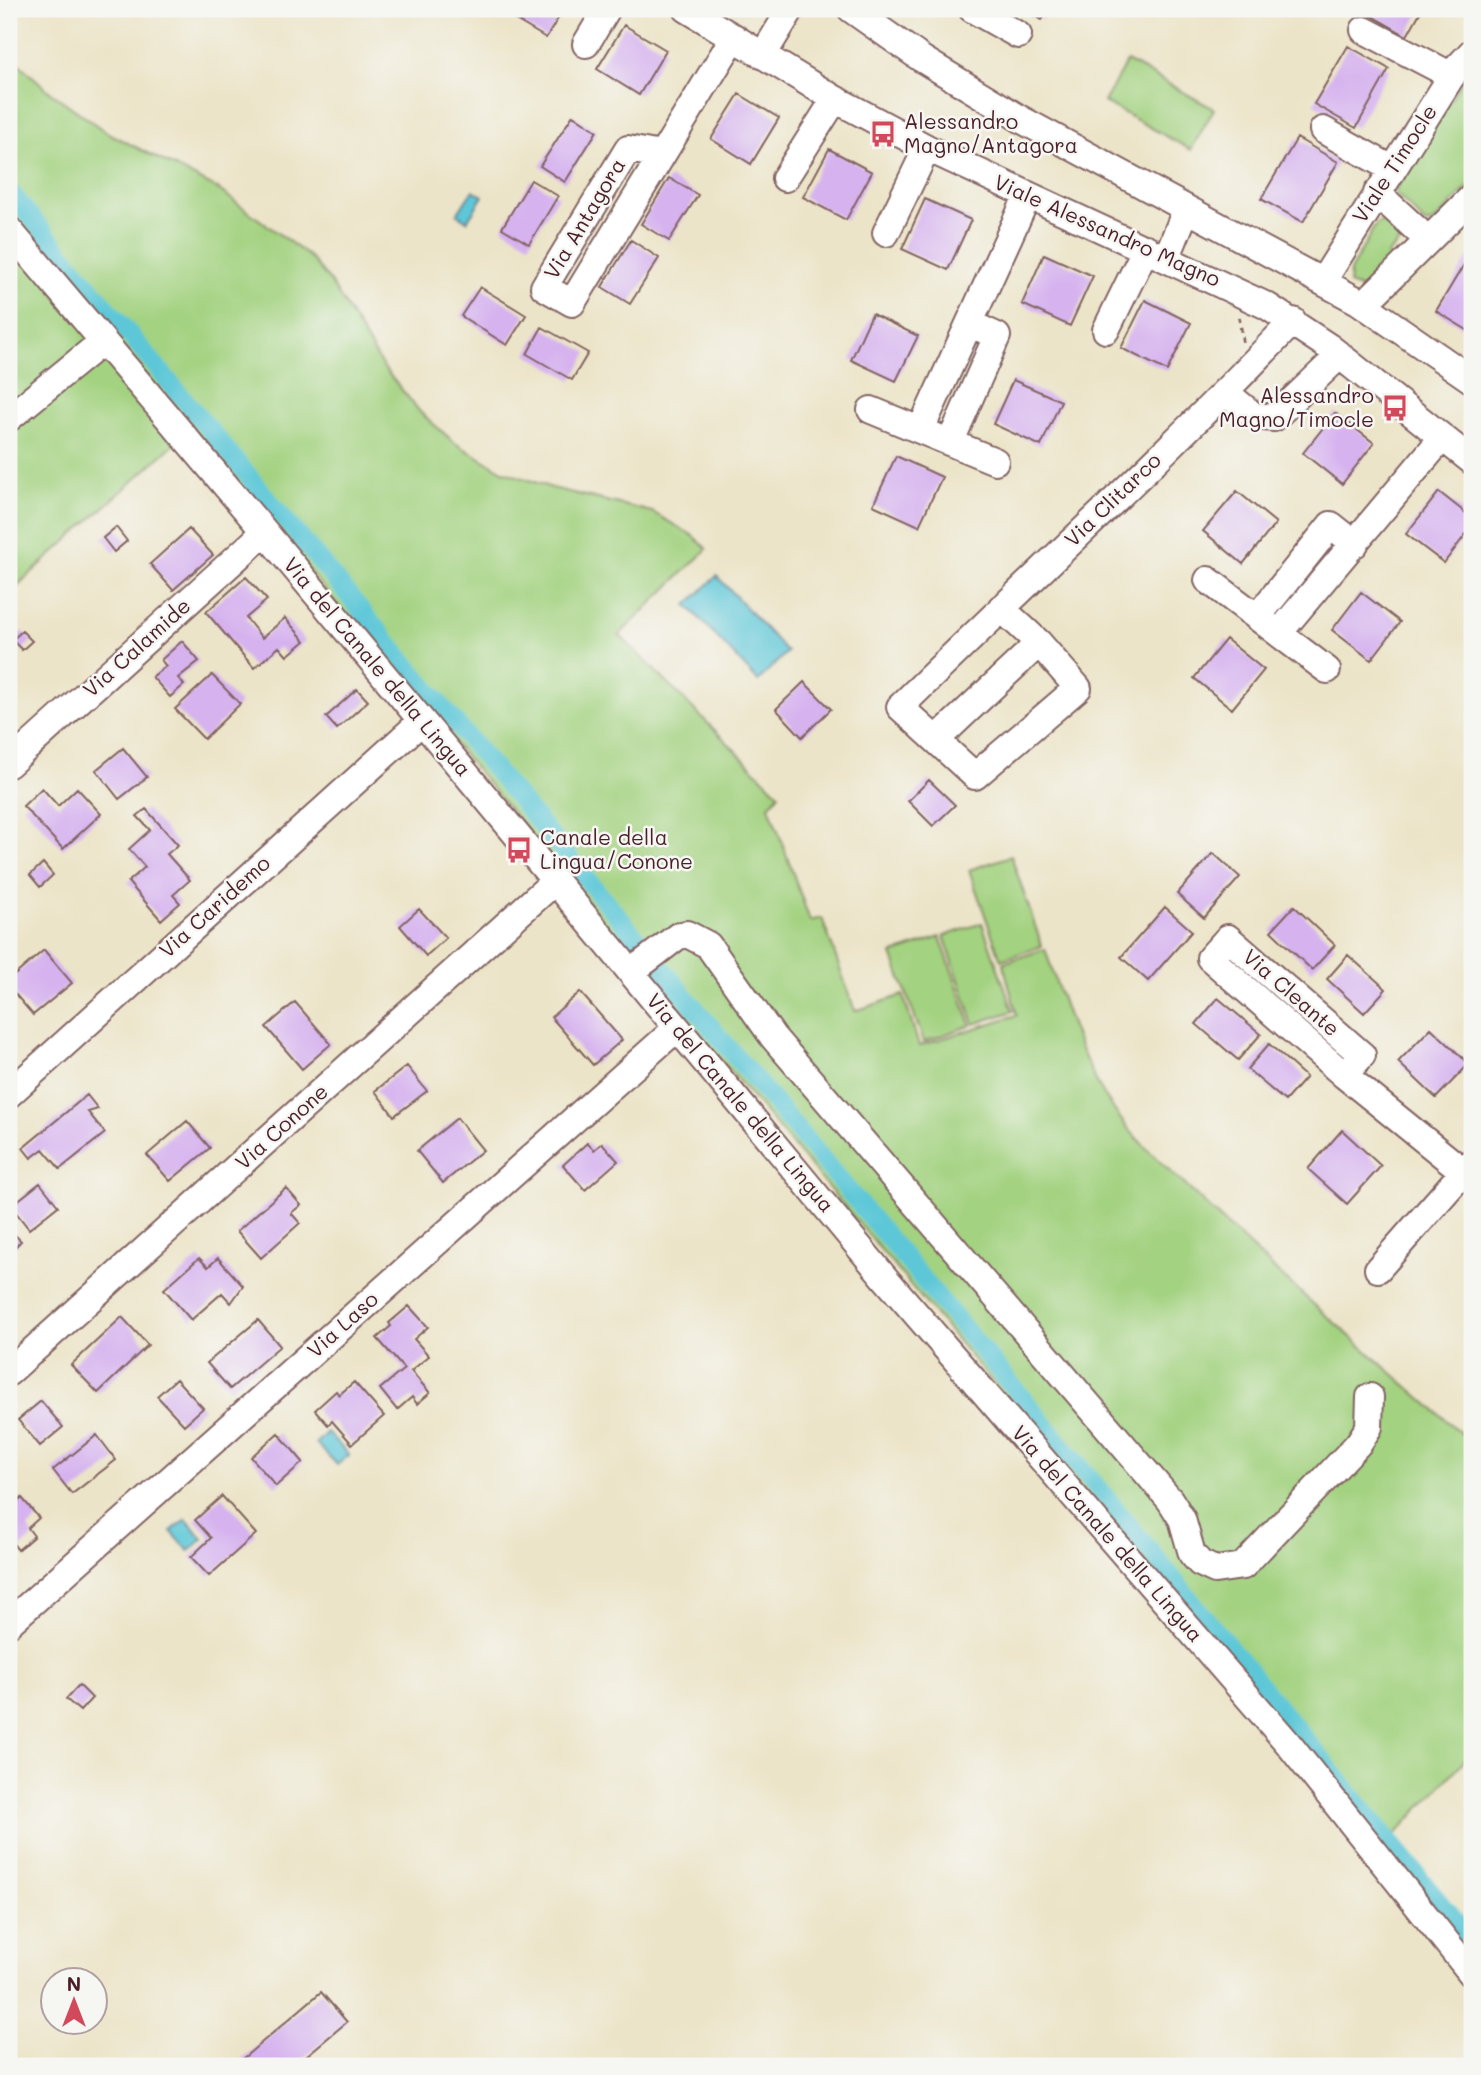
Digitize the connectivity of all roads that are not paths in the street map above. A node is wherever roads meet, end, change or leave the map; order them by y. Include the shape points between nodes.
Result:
1 (607, 9) edge
2 (687, 9) edge
3 (791, 9) edge
4 (852, 9) edge
5 (972, 9) edge
6 (1364, 30) dead end
7 (1017, 35) dead end
8 (734, 37) junction
9 (586, 44) dead end
10 (1472, 52) edge
11 (763, 55) junction
12 (1452, 76) junction
13 (835, 99) junction
14 (1323, 130) dead end
15 (927, 148) junction
16 (662, 155) junction
17 (1392, 169) junction
18 (785, 178) dead end
19 (1377, 193) junction
20 (1028, 195) junction
21 (1472, 197) edge
22 (1186, 210) junction
23 (9, 230) edge
24 (886, 233) dead end
25 (1428, 240) junction
26 (1156, 253) junction
27 (1323, 281) junction
28 (1364, 304) junction
29 (1293, 321) junction
30 (971, 324) junction
31 (1106, 330) dead end
32 (102, 342) junction
33 (1340, 355) junction
34 (1472, 380) edge
35 (1225, 392) junction
36 (871, 410) dead end
37 (9, 418) edge
38 (921, 429) junction
39 (1443, 438) junction
40 (951, 441) junction
41 (995, 461) dead end
42 (1472, 461) edge
43 (265, 532) junction
44 (1354, 544) junction
45 (1208, 580) dead end
46 (1001, 608) junction
47 (1258, 616) junction
48 (1279, 633) junction
49 (1039, 643) junction
50 (1327, 670) dead end
51 (422, 721) junction
52 (937, 739) junction
53 (9, 764) edge
54 (555, 881) junction
55 (638, 967) junction
56 (677, 1028) junction
57 (1344, 1075) junction
58 (9, 1094) edge
59 (1468, 1167) edge
60 (1378, 1269) dead end
61 (9, 1372) edge
62 (1370, 1397) dead end
63 (9, 1622) edge
64 (1472, 1974) edge

1 - 9 street
2 - 8 street, Viale Alessandro Magno
3 - 11 street
4 - 22 street via 987,99
5 - 7 street
6 - 12 street
8 - 11 street, Viale Alessandro Magno
8 - 16 street, Via Antagora
10 - 12 street, Viale Timocle
11 - 13 street, Viale Alessandro Magno
12 - 17 street, Viale Timocle
13 - 15 street, Viale Alessandro Magno
13 - 18 street
14 - 17 street
15 - 20 street, Viale Alessandro Magno
15 - 24 street
16 - 16 street, Via Antagora via 572,303 544,287 628,149
17 - 19 street, Viale Timocle
19 - 25 street
19 - 27 street, Viale Timocle
20 - 26 street, Viale Alessandro Magno
20 - 30 street
21 - 25 street
22 - 26 street
22 - 27 street
23 - 32 street, Via del Canale della Lingua
25 - 28 street
26 - 29 street, Viale Alessandro Magno
26 - 31 street
27 - 28 street
28 - 34 street
29 - 33 street, Viale Alessandro Magno
29 - 35 street, Via Clitarco
30 - 38 street
30 - 40 street via 997,336
32 - 37 street
32 - 43 street, Via del Canale della Lingua
33 - 35 street via 1275,418 1254,416
33 - 39 street, Viale Alessandro Magno
35 - 46 street, Via Clitarco
36 - 38 street
38 - 40 street
39 - 42 street, Viale Alessandro Magno
39 - 44 street
40 - 41 street
43 - 51 street, Via del Canale della Lingua
43 - 53 street, Via Calamide
44 - 47 street via 1331,525
44 - 48 street
45 - 47 street
46 - 49 street, Via Clitarco
46 - 52 street, Via Clitarco via 900,707
47 - 48 street
48 - 50 street
49 - 52 street
49 - 52 street, Via Clitarco via 1078,688 975,776
51 - 54 street, Via del Canale della Lingua
51 - 58 street, Via Caridemo
54 - 55 street, Via del Canale della Lingua
54 - 61 street, Via Conone
55 - 56 street, Via del Canale della Lingua
55 - 62 street via 668,942 687,934 708,945 773,1037 1170,1500 1200,1563 1214,1570 1243,1566 1358,1444 1369,1427
56 - 63 street, Via Laso
56 - 64 street, Via del Canale della Lingua via 894,1288 1287,1742
57 - 57 street, Via Cleante via 1362,1055 1227,938 1210,958
57 - 59 street, Via Cleante
59 - 60 street

